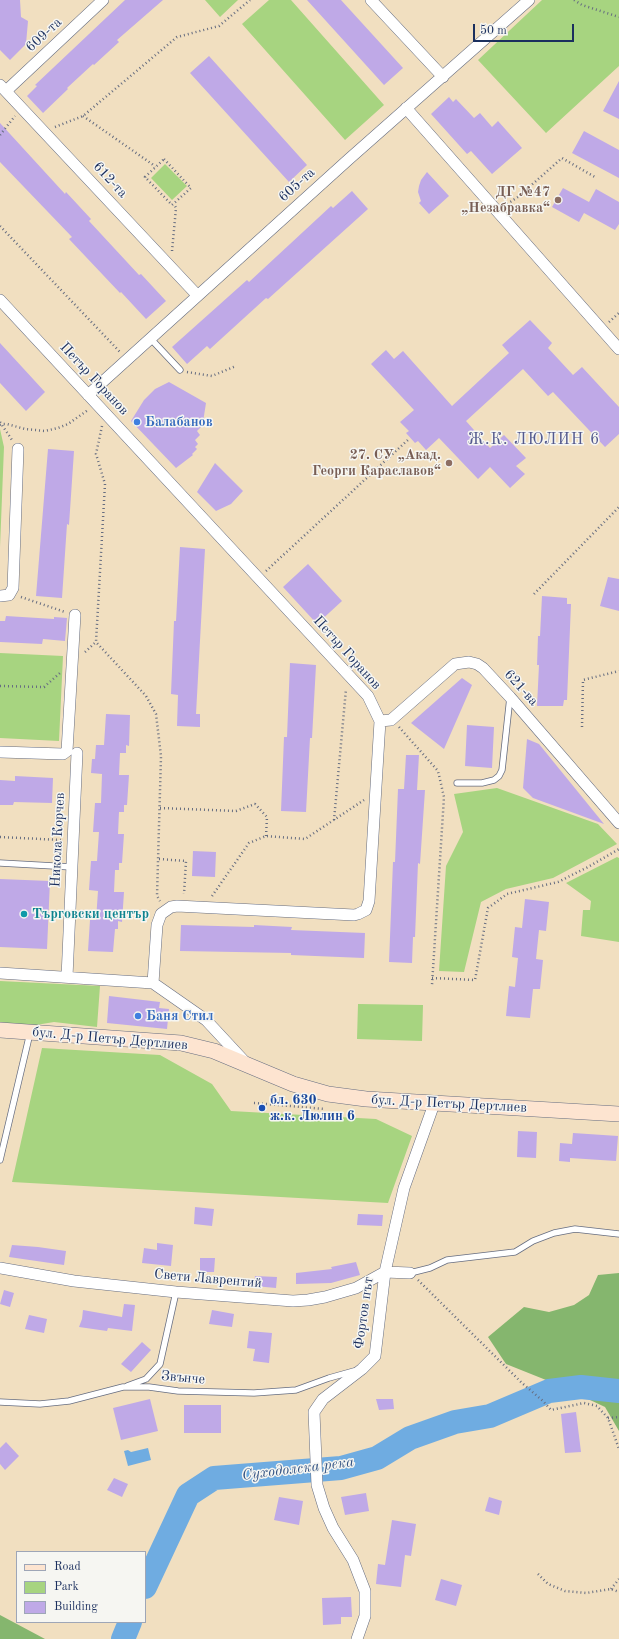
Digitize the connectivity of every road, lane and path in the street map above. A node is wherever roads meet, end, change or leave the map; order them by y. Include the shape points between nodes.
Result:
1 (103, 0) edge
2 (250, 0) edge
3 (371, 0) edge
4 (529, 0) edge
5 (574, 0) edge
6 (619, 17) edge
7 (443, 77) junction
8 (3, 88) edge
9 (22, 108) junction
10 (406, 108) junction
11 (83, 116) junction
12 (43, 131) junction
13 (0, 135) edge
14 (155, 167) junction
15 (595, 177) dead end
16 (174, 204) junction
17 (496, 211) junction
18 (0, 226) edge
19 (170, 267) junction
20 (197, 295) junction
21 (0, 300) edge
22 (150, 338) junction
23 (619, 349) edge
24 (127, 359) junction
25 (236, 366) dead end
26 (180, 370) joint
27 (92, 399) junction
28 (104, 412) junction
29 (1, 424) edge
30 (410, 438) dead end
31 (18, 448) joint
32 (619, 507) edge
33 (259, 578) junction
34 (534, 594) dead end
35 (5, 595) edge
36 (75, 615) joint
37 (73, 662) junction
38 (619, 671) edge
39 (347, 674) junction
40 (0, 686) edge
41 (510, 697) junction
42 (392, 720) junction
43 (380, 721) junction
44 (582, 727) dead end
45 (0, 752) edge
46 (77, 753) dead end
47 (457, 783) dead end
48 (375, 793) junction
49 (160, 808) junction
50 (334, 820) junction
51 (619, 823) edge
52 (266, 836) junction
53 (0, 837) edge
54 (73, 841) junction
55 (619, 849) edge
56 (159, 859) junction
57 (0, 863) edge
58 (72, 867) junction
59 (183, 907) junction
60 (203, 908) junction
61 (166, 910) junction
62 (0, 973) edge
63 (67, 977) junction
64 (432, 978) junction
65 (153, 983) junction
66 (432, 985) dead end
67 (0, 1030) edge
68 (30, 1033) junction
69 (247, 1064) junction
70 (254, 1103) dead end
71 (434, 1104) junction
72 (329, 1109) dead end
73 (619, 1114) edge
74 (0, 1160) edge
75 (619, 1234) edge
76 (0, 1268) edge
77 (385, 1272) junction
78 (410, 1273) junction
79 (176, 1292) junction
80 (362, 1369) junction
81 (123, 1387) junction
82 (0, 1402) edge
83 (619, 1417) edge
84 (608, 1418) junction
85 (619, 1449) edge
86 (538, 1574) dead end
87 (619, 1578) edge
88 (611, 1589) junction
89 (619, 1592) edge
90 (357, 1639) edge

1 - 8 street, 609-та
2 - 11 path via 219,26 177,37
3 - 7 street
4 - 7 street, 605-та
5 - 6 path
7 - 10 street, 605-та
8 - 9 street, 612-та
9 - 12 street, 612-та
9 - 13 path
10 - 17 street
10 - 20 street, 605-та
11 - 12 path
11 - 14 path
12 - 19 street, 612-та
14 - 16 path via 145,176 172,205
14 - 16 path via 164,159 191,188
15 - 17 path via 562,158 518,197
16 - 19 path via 176,208
17 - 23 street
18 - 24 path
19 - 20 street, 612-та
20 - 22 street, 605-та
21 - 27 street, Петър Горанов
22 - 24 street, 605-та
22 - 26 lane
24 - 27 street, 605-та
25 - 26 path via 212,376
27 - 28 street, Петър Горанов
27 - 29 path via 68,424 58,428 44,431
28 - 33 street, Петър Горанов
28 - 49 path via 96,454 105,484 96,642 146,696 156,714 161,756
29 - 31 path
30 - 33 path
31 - 35 street via 13,588
32 - 34 path
33 - 39 street, Петър Горанов
35 - 36 path
36 - 37 street
37 - 40 path via 44,687
37 - 45 street via 67,751 63,754
38 - 44 path via 583,680
39 - 43 street, Петър Горанов via 368,696
39 - 50 path
41 - 42 street, 621-ва via 483,668 470,662 462,662 455,664
41 - 47 lane via 502,770 499,776 482,783
41 - 51 street, 621-ва
42 - 43 street
42 - 64 path via 438,771 444,797
43 - 48 street, Петър Горанов
46 - 54 street, Никола Корчев
48 - 50 path
48 - 60 street, Петър Горанов via 369,901 362,913 354,915
49 - 52 path via 236,811 255,804 267,817
49 - 56 path
50 - 52 path via 305,839
52 - 60 path via 249,843
53 - 54 path
54 - 58 street, Никола Корчев
55 - 64 path via 558,882 507,894 488,908 475,980
56 - 59 path via 186,861
56 - 61 path via 156,896
57 - 58 lane
58 - 63 street, Никола Корчев
59 - 60 street, Петър Горанов
59 - 61 street, Петър Горанов via 171,907
61 - 65 street via 161,914 157,924
62 - 63 street
63 - 65 street
64 - 66 path
65 - 69 street via 206,1020
67 - 68 main road, бул. Д-р Петър Дертлиев
68 - 69 main road, бул. Д-р Петър Дертлиев via 181,1043 214,1051
68 - 74 lane
69 - 71 main road, бул. Д-р Петър Дертлиев via 293,1084 328,1094
70 - 72 path
71 - 73 main road, бул. Д-р Петър Дертлиев
71 - 77 street, Фортов път via 404,1188
75 - 78 lane via 575,1229 554,1233 514,1252 447,1260
76 - 79 street, Свети Лаврентий via 74,1281
77 - 78 street
77 - 79 street, Свети Лаврентий via 356,1288 308,1300
77 - 80 street, Фортов път via 375,1356
78 - 84 path via 551,1410 584,1403 597,1406
79 - 81 lane via 160,1364 146,1379
80 - 81 lane, Звънче via 296,1390 247,1393 178,1392 149,1387
80 - 90 street, Фортов път via 323,1399 314,1412 317,1485 324,1508 353,1560 365,1592 365,1616
81 - 82 lane, Звънче via 69,1401 40,1404
83 - 84 path
84 - 85 path
86 - 88 path via 548,1584 565,1591 586,1594
87 - 88 path
88 - 89 path

